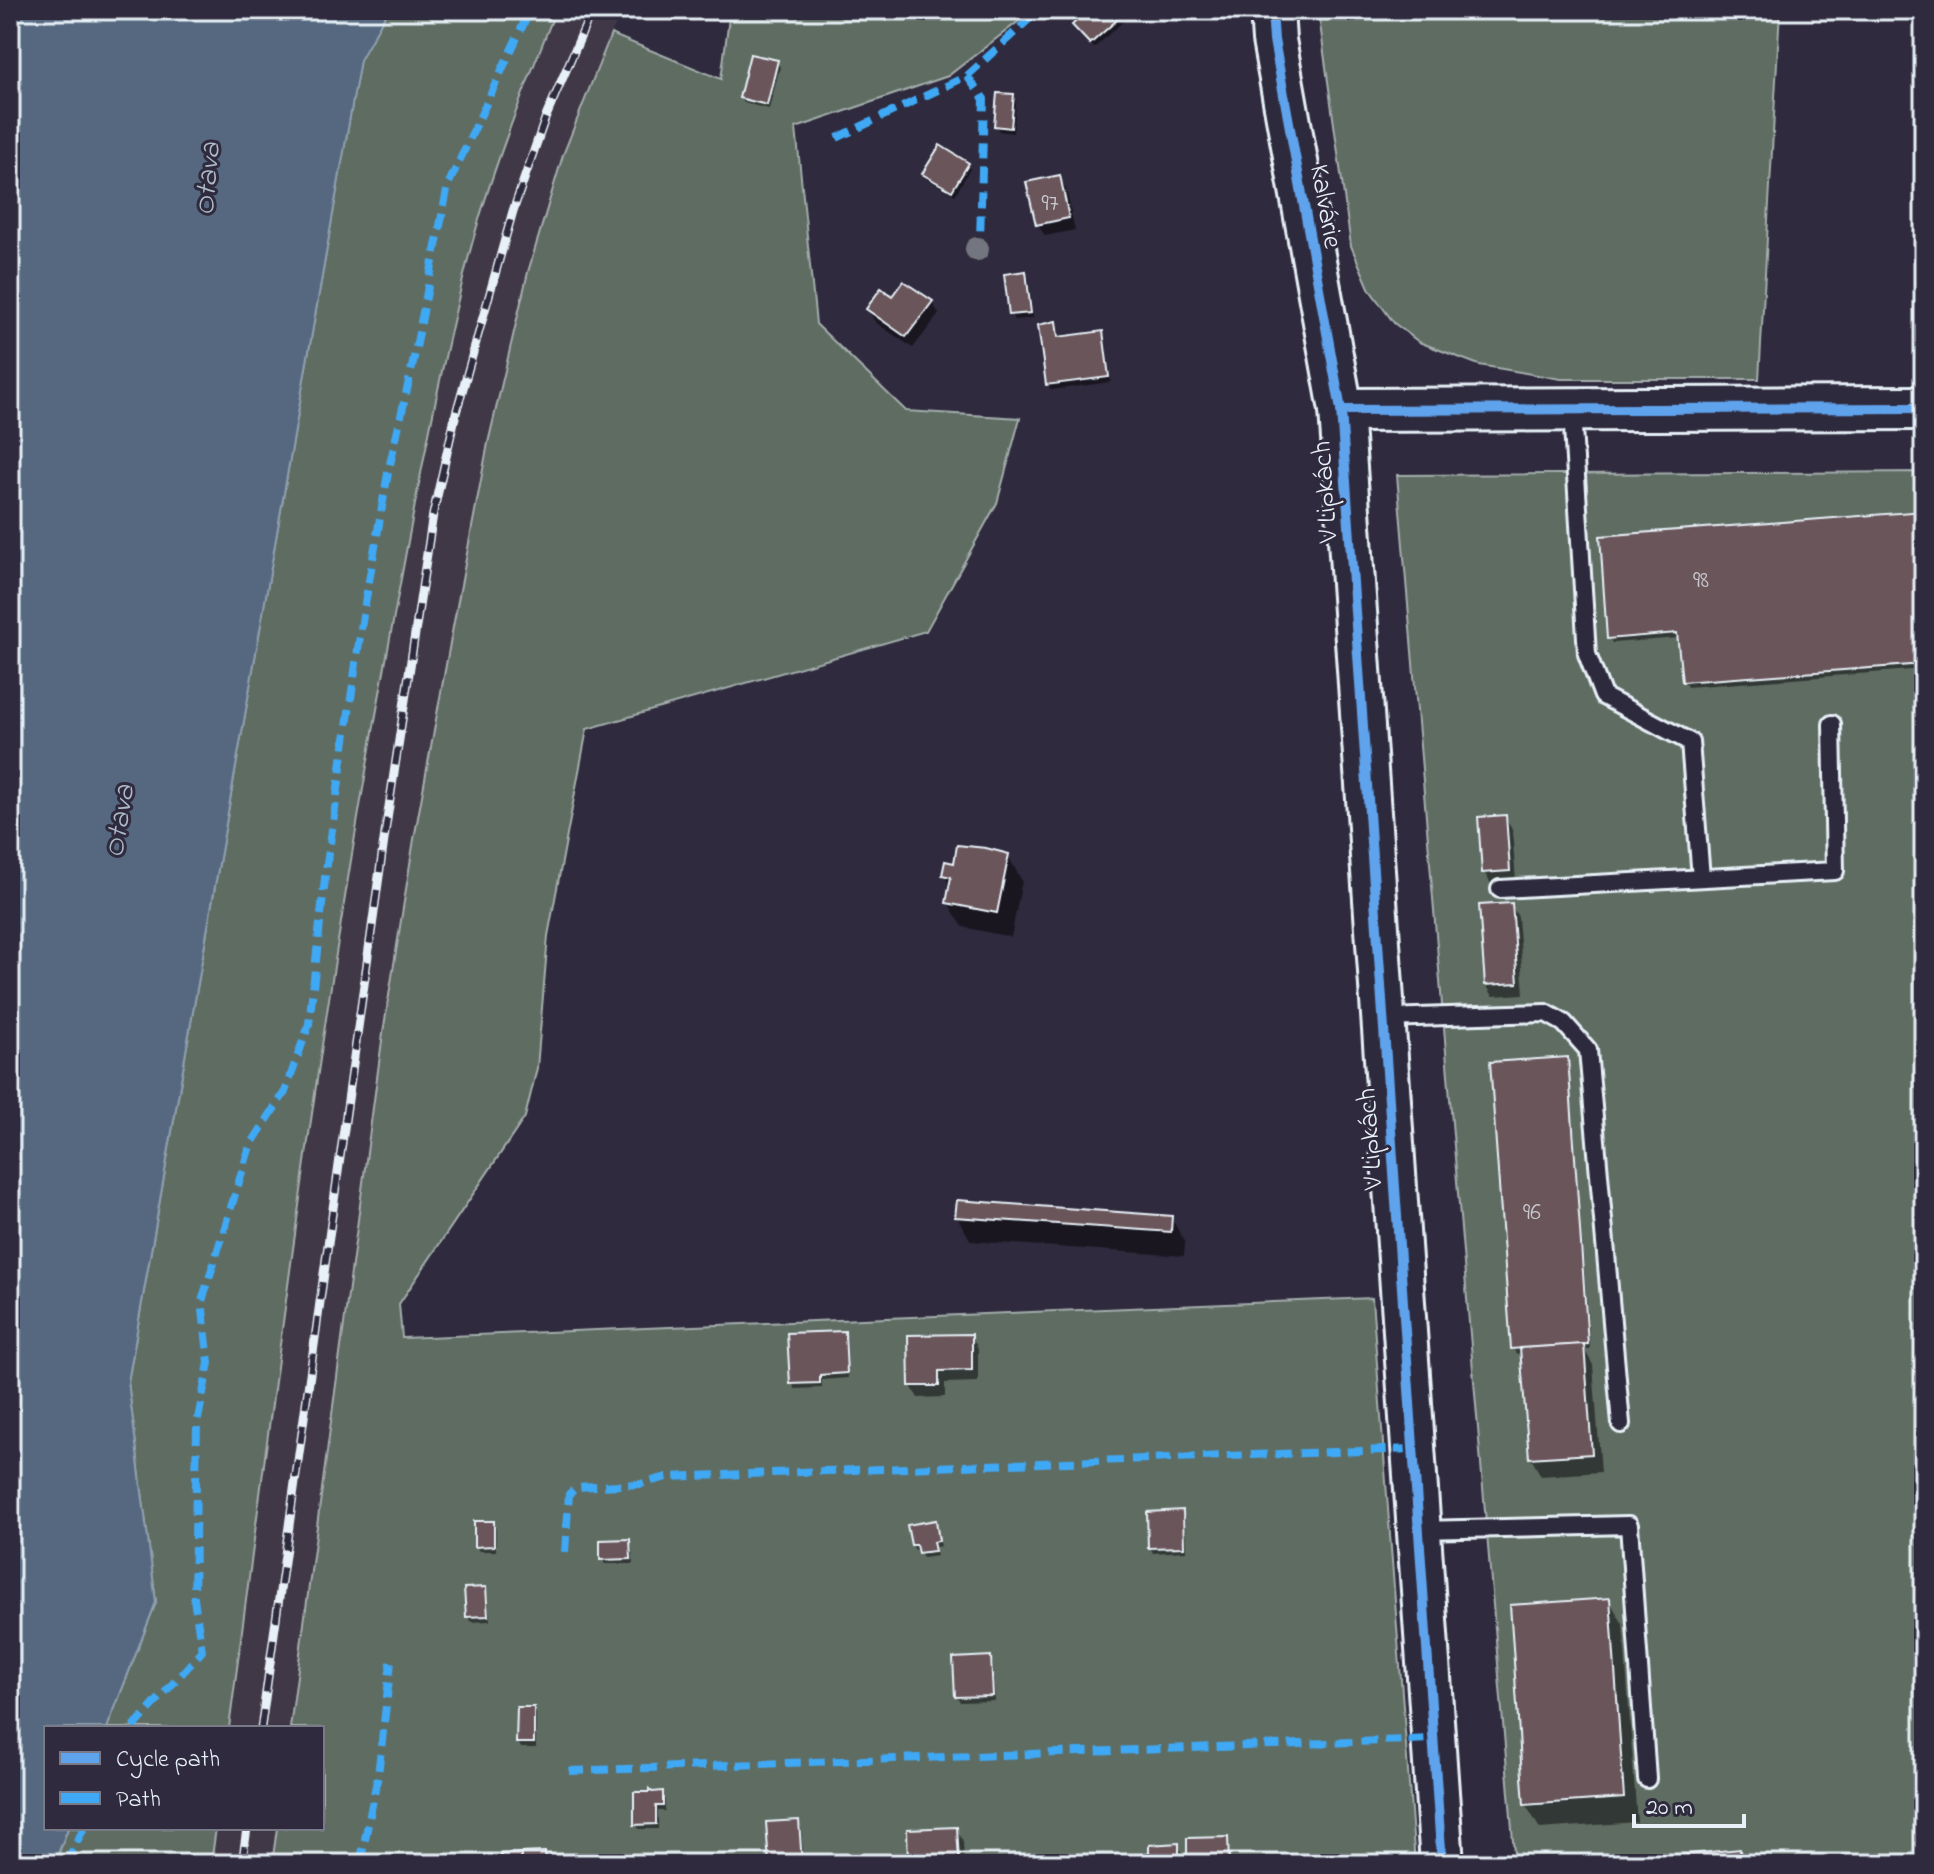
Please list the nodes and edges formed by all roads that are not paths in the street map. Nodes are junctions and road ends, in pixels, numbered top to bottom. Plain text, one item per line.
1 (1272, 10) edge
2 (1924, 408) edge
3 (1572, 409) junction
4 (1341, 410) junction
5 (1832, 724) dead end
6 (1701, 878) junction
7 (1500, 889) dead end
8 (1383, 1018) junction
9 (1621, 1424) dead end
10 (1419, 1530) junction
11 (1647, 1779) dead end
12 (1442, 1864) edge

1 - 4 street, Kalvárie
2 - 3 street
3 - 4 street
3 - 6 lane
4 - 8 street, V Lipkách
5 - 6 lane
6 - 7 lane
8 - 9 lane
8 - 10 street, V Lipkách
10 - 11 lane
10 - 12 street, V Lipkách

